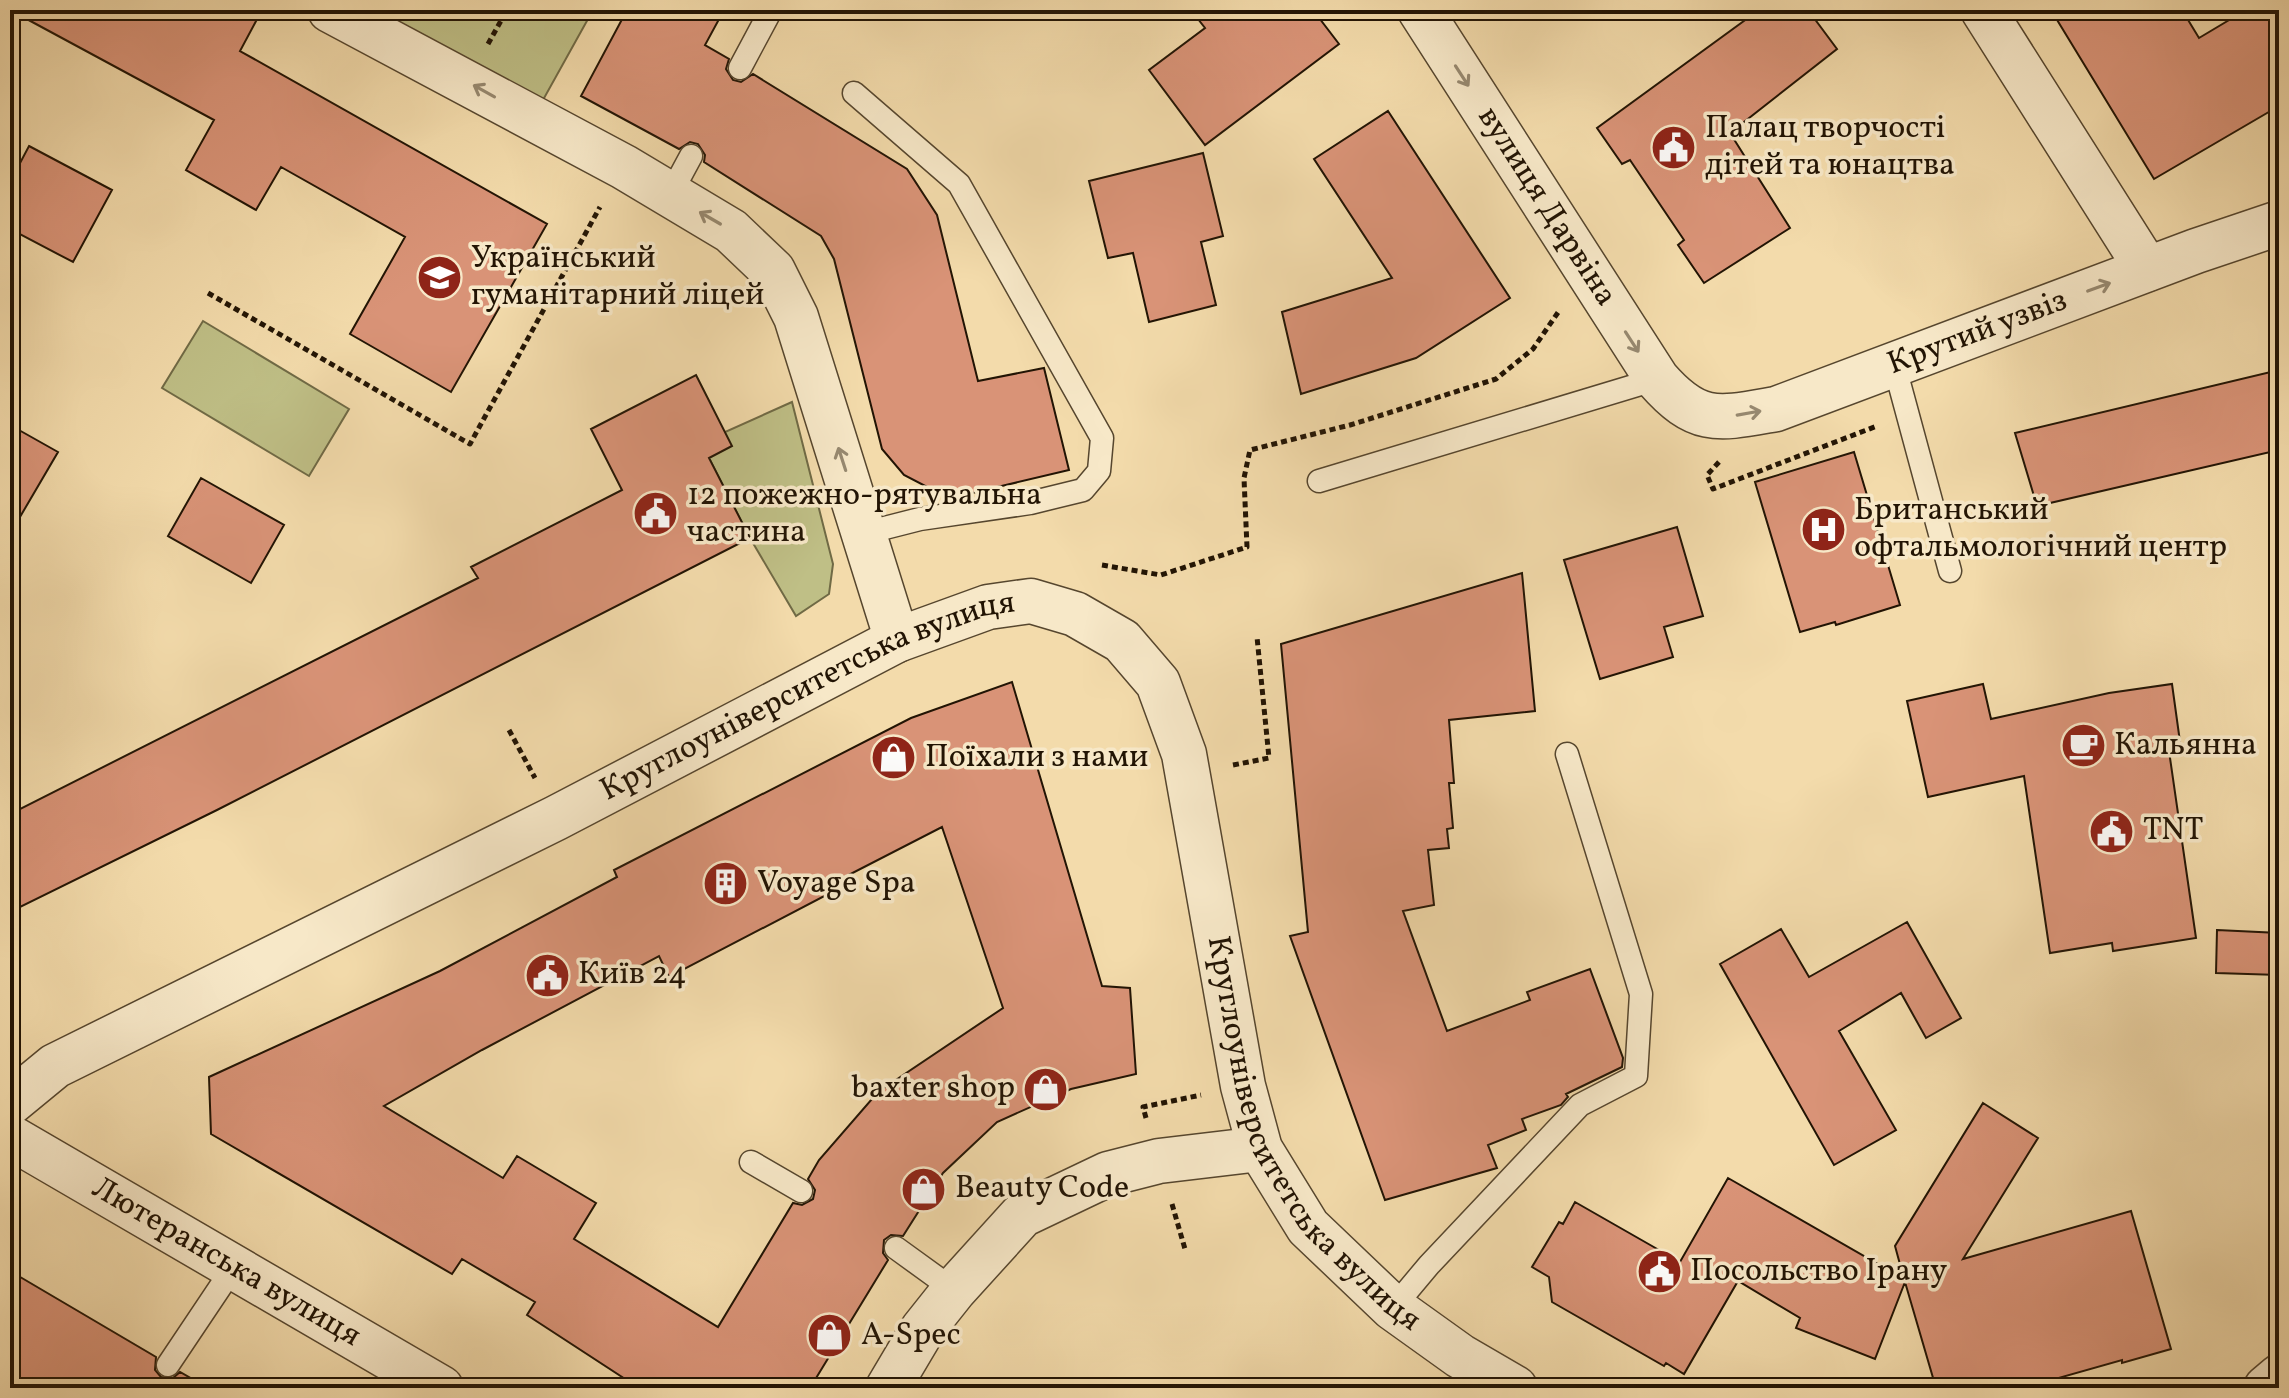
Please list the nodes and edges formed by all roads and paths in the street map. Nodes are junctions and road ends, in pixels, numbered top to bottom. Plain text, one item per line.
1 (330, 10) edge
2 (771, 10) edge
3 (1420, 10) edge
4 (1983, 10) edge
5 (740, 68) dead end
6 (854, 93) dead end
7 (691, 156) dead end
8 (670, 195) junction
9 (601, 204) dead end
10 (2279, 223) edge
11 (2147, 269) junction
12 (208, 293) dead end
13 (1559, 310) dead end
14 (1894, 364) junction
15 (1666, 390) junction
16 (1838, 441) dead end
17 (1719, 462) dead end
18 (1319, 481) dead end
19 (865, 533) junction
20 (1102, 565) dead end
21 (1950, 571) dead end
22 (1257, 637) dead end
23 (897, 640) junction
24 (1567, 754) dead end
25 (1229, 766) dead end
26 (10, 1103) edge
27 (10, 1137) edge
28 (1260, 1149) junction
29 (751, 1162) dead end
30 (801, 1191) dead end
31 (896, 1248) dead end
32 (233, 1268) junction
33 (954, 1290) junction
34 (1393, 1308) junction
35 (168, 1365) dead end
36 (2279, 1377) edge
37 (420, 1383) edge
38 (888, 1388) edge
39 (1515, 1388) edge
40 (2266, 1388) edge

8 -> 1 street
2 - 5 lane
3 -> 15 street, вулиця Дарвіна
4 - 11 street
6 - 19 lane
7 - 8 lane
19 -> 8 street
9 - 12 path
10 - 11 street, Крутий узвіз
14 -> 11 street, Крутий узвіз
13 - 20 path
15 -> 14 street, Крутий узвіз
14 - 21 lane
15 - 18 lane
16 - 17 path
19 - 23 street
22 - 25 path
23 - 26 street, Круглоуніверситетська вулиця
23 - 28 street, Круглоуніверситетська вулиця
24 - 34 lane
27 - 32 street, Лютеранська вулиця
28 - 33 street
28 - 34 street, Круглоуніверситетська вулиця
29 - 30 lane
31 - 33 lane
32 - 35 lane
32 - 37 street, Лютеранська вулиця
33 - 38 street
34 - 39 street, Круглоуніверситетська вулиця
36 - 40 street

